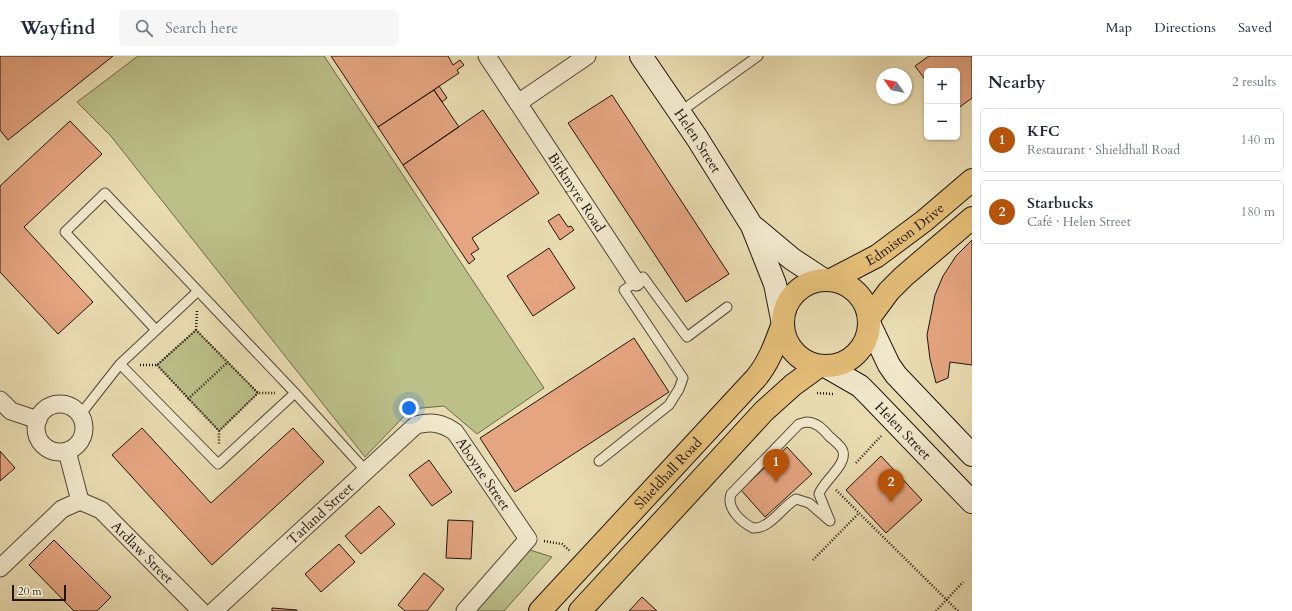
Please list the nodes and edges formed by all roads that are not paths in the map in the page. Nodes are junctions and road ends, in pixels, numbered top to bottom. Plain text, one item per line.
1 (487, 56) edge
2 (586, 56) edge
3 (641, 56) edge
4 (758, 56) edge
5 (518, 102) junction
6 (680, 112) junction
7 (972, 180) edge
8 (972, 218) edge
9 (752, 226) junction
10 (828, 280) junction
11 (636, 282) junction
12 (198, 291) junction
13 (727, 307) dead end
14 (782, 322) junction
15 (869, 322) junction
16 (155, 329) junction
17 (120, 364) junction
18 (823, 367) junction
19 (296, 393) junction
20 (0, 400) edge
21 (80, 415) junction
22 (38, 420) junction
23 (428, 421) joint
24 (68, 451) junction
25 (972, 454) edge
26 (600, 461) dead end
27 (367, 472) junction
28 (80, 501) junction
29 (972, 502) edge
30 (830, 520) joint
31 (0, 568) edge
32 (569, 580) junction
33 (585, 605) edge
34 (201, 611) edge
35 (214, 611) edge
36 (465, 611) edge
37 (540, 611) edge

1 - 5 street, Birkmyre Road
2 - 5 street
3 - 6 street, Helen Street
4 - 6 lane
5 - 11 street, Birkmyre Road
6 - 9 street, Helen Street
7 - 10 main road, Edmiston Drive
8 - 15 main road
9 - 10 street, Helen Street
9 - 14 street, Helen Street
10 - 14 main road
10 - 15 main road
11 - 13 lane
11 - 26 lane
12 - 16 lane
12 - 16 lane
12 - 19 lane
14 - 18 main road
14 - 32 main road, Shieldhall Road
15 - 18 main road
15 - 25 street
16 - 17 lane
17 - 19 lane
17 - 21 lane
18 - 29 street, Helen Street
18 - 33 main road, Shieldhall Road
19 - 27 lane
20 - 22 street
21 - 22 street
21 - 24 street
22 - 24 street
23 - 27 street, Tarland Street
23 - 36 street, Aboyne Street
24 - 28 street
27 - 35 street, Tarland Street
28 - 31 street
28 - 34 street, Ardlaw Street
30 - 30 lane
32 - 33 main road
32 - 37 main road, Shieldhall Road

